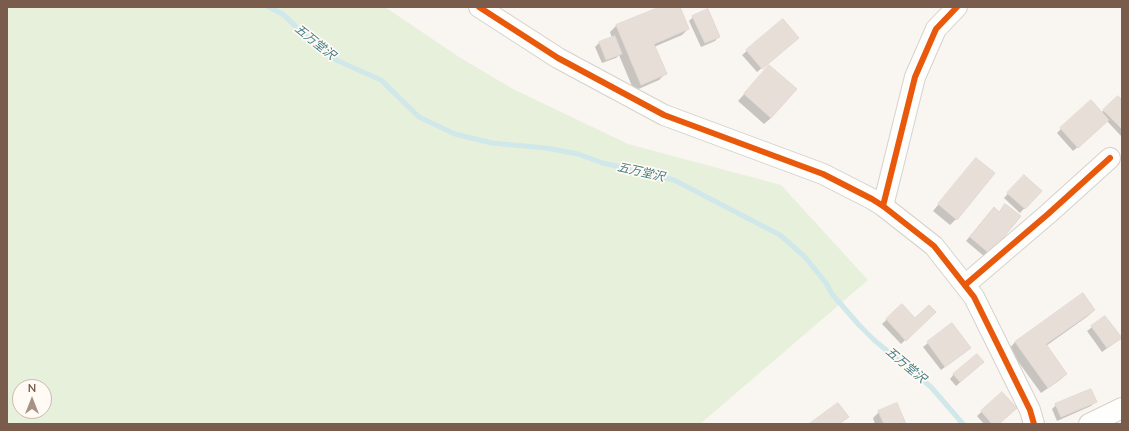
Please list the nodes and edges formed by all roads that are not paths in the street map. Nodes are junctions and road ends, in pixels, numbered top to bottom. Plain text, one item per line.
1 (479, 7) edge
2 (957, 7) edge
3 (1110, 158) dead end
4 (883, 206) junction
5 (965, 285) junction
6 (1122, 408) edge
7 (1034, 424) edge
8 (1089, 424) edge

1 - 4 street
2 - 4 street
3 - 5 street
4 - 5 street
5 - 7 street
6 - 8 street

